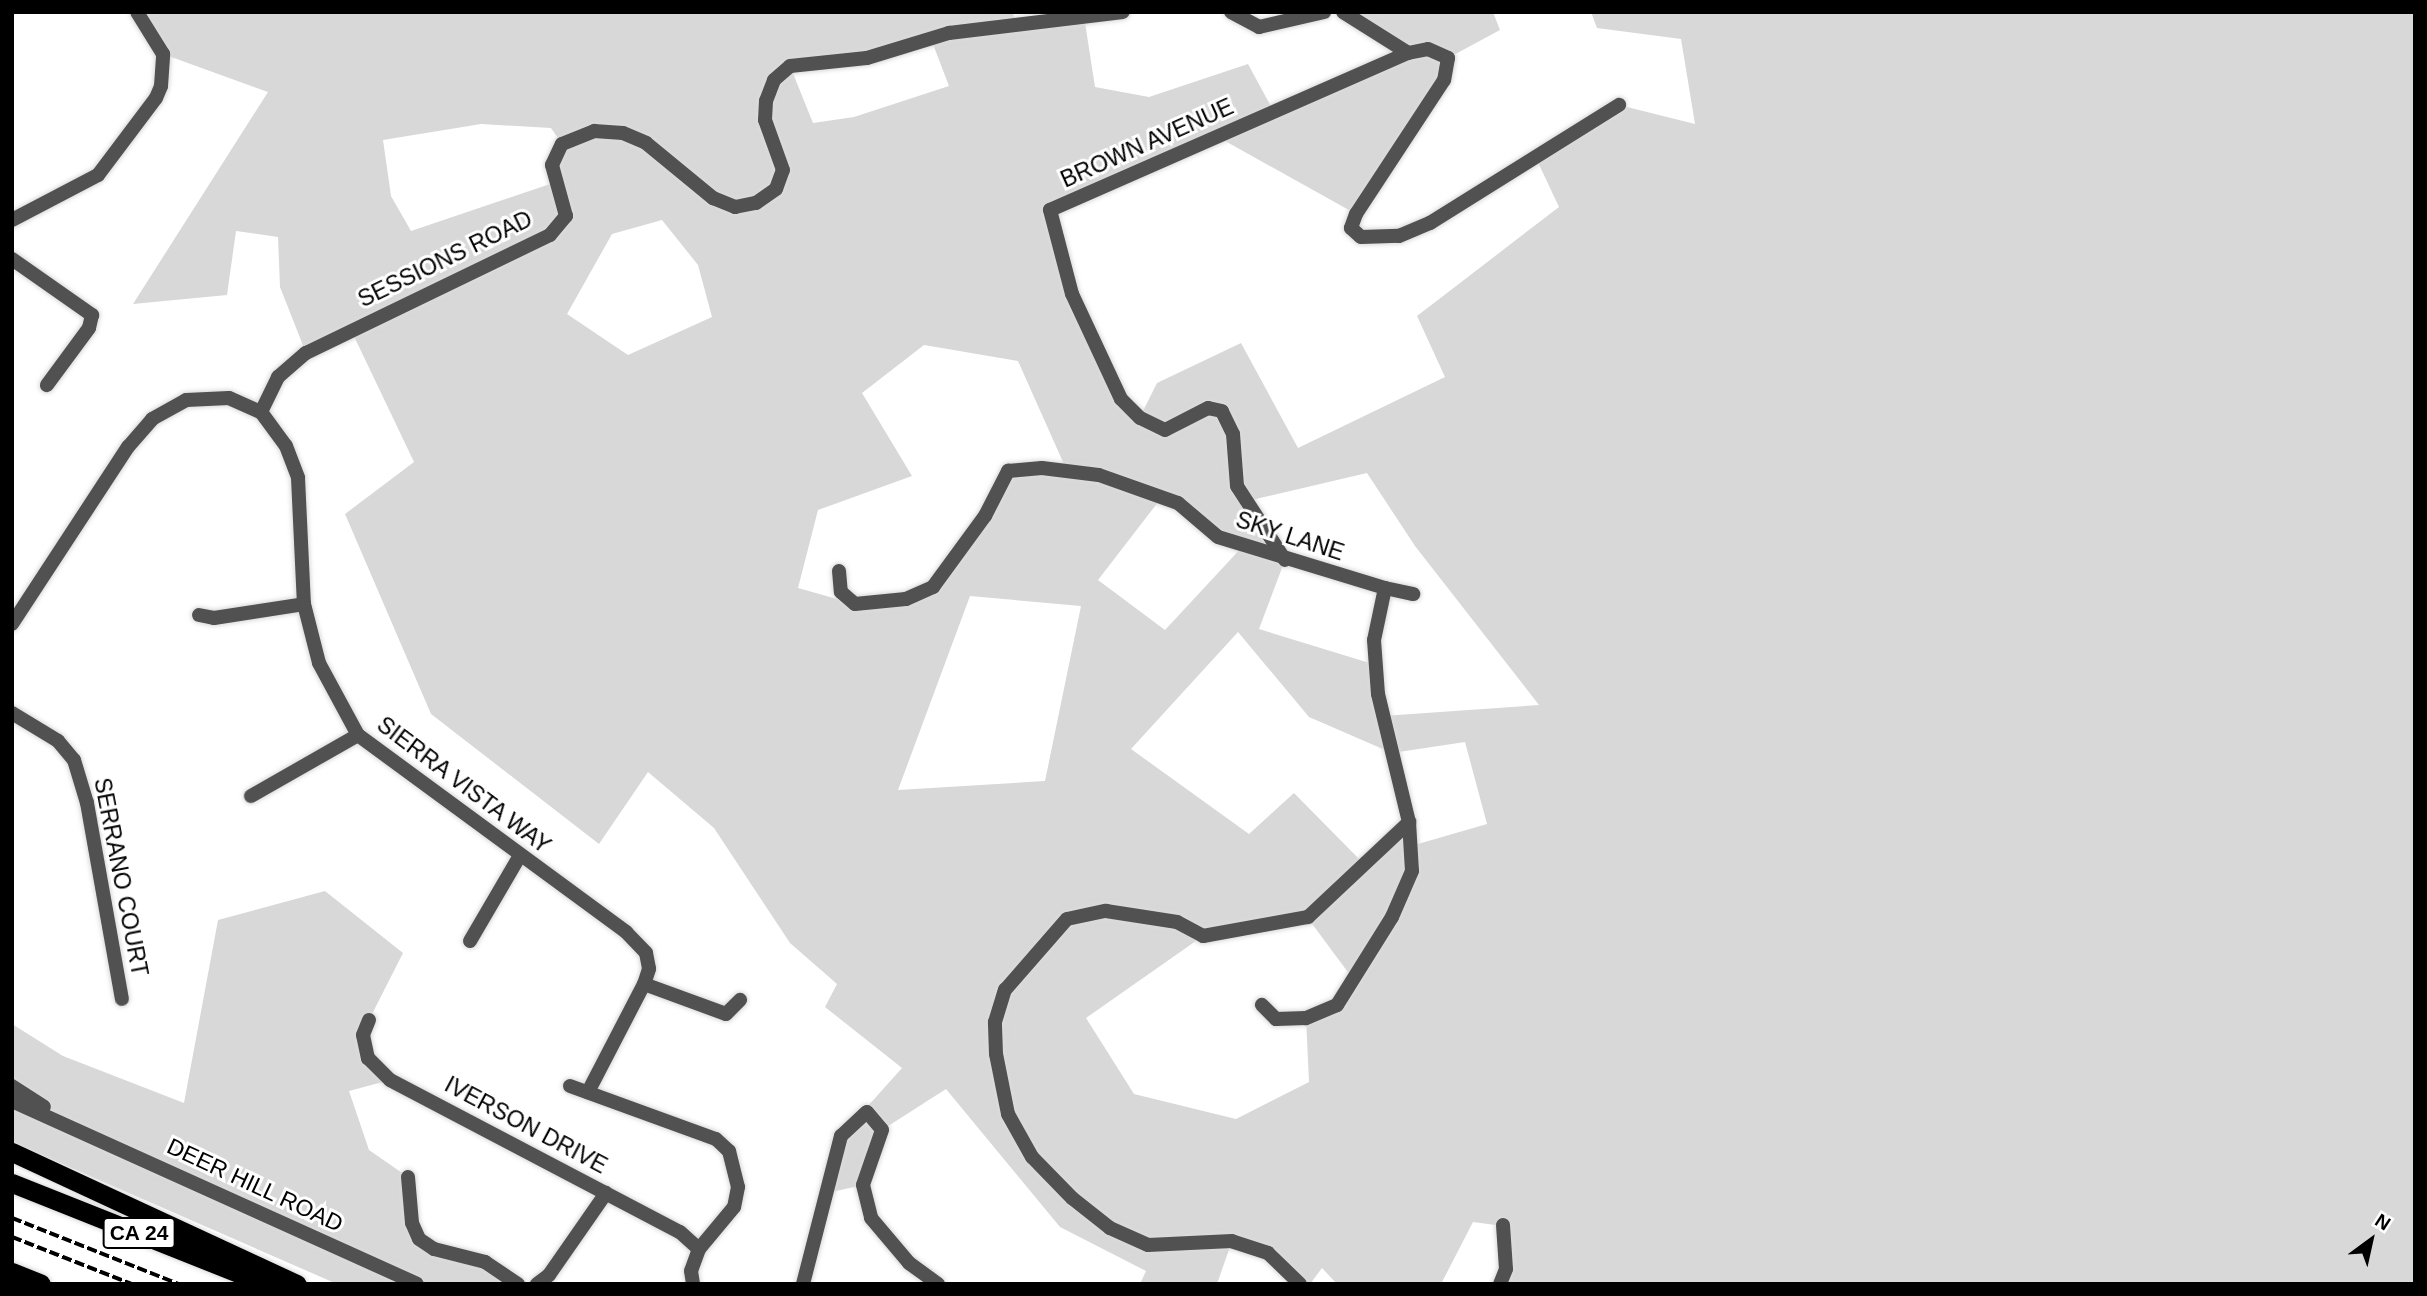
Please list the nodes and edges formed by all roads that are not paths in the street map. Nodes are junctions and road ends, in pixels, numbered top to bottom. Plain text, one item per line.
1 (137, 12) edge
2 (1123, 12) edge
3 (1231, 12) edge
4 (1324, 12) edge
5 (1343, 12) edge
6 (1014, 18) edge
7 (1408, 53) junction
8 (1619, 105) dead end
9 (12, 220) edge
10 (12, 259) edge
11 (47, 385) dead end
12 (261, 412) junction
13 (1286, 560) junction
14 (839, 571) dead end
15 (1385, 588) junction
16 (1413, 594) dead end
17 (304, 604) junction
18 (199, 615) dead end
19 (12, 624) edge
20 (12, 713) edge
21 (358, 735) junction
22 (251, 796) dead end
23 (1409, 822) junction
24 (519, 857) junction
25 (470, 941) dead end
26 (644, 984) junction
27 (122, 999) dead end
28 (740, 1000) dead end
29 (1262, 1005) dead end
30 (369, 1020) dead end
31 (12, 1086) edge
32 (570, 1086) dead end
33 (588, 1092) junction
34 (12, 1101) edge
35 (74, 1127) junction
36 (12, 1152) edge
37 (408, 1177) dead end
38 (12, 1183) edge
39 (606, 1193) junction
40 (1503, 1225) dead end
41 (699, 1249) junction
42 (12, 1272) edge
43 (41, 1284) edge
44 (266, 1284) edge
45 (297, 1284) edge
46 (417, 1284) edge
47 (518, 1284) edge
48 (537, 1284) edge
49 (693, 1284) edge
50 (803, 1284) edge
51 (938, 1284) edge
52 (1300, 1284) edge
53 (1500, 1284) edge

1 - 9 street
2 - 6 street
3 - 4 street
5 - 7 street
6 - 12 street, SESSIONS ROAD
7 - 8 street
7 - 13 street, BROWN AVENUE
10 - 11 street
12 - 17 street, SIERRA VISTA WAY
12 - 19 street
13 - 14 street, SKY LANE
13 - 15 street, SKY LANE
15 - 16 street, SKY LANE
15 - 23 street
17 - 18 street
17 - 21 street, SIERRA VISTA WAY
20 - 27 street, SERRANO COURT
21 - 22 street
21 - 24 street, SIERRA VISTA WAY
23 - 29 street
23 - 52 street
24 - 25 street
24 - 26 street, SIERRA VISTA WAY
26 - 28 street
26 - 33 street
30 - 39 street, IVERSON DRIVE
31 - 35 street, DEER HILL ROAD
32 - 33 street
33 - 41 street
34 - 35 street, DEER HILL ROAD
35 - 46 street, DEER HILL ROAD
36 - 45 highway
37 - 47 street
38 - 44 highway, CA 24
39 - 41 street, IVERSON DRIVE
39 - 48 street
40 - 53 street
41 - 49 street
42 - 43 highway
50 - 51 street

